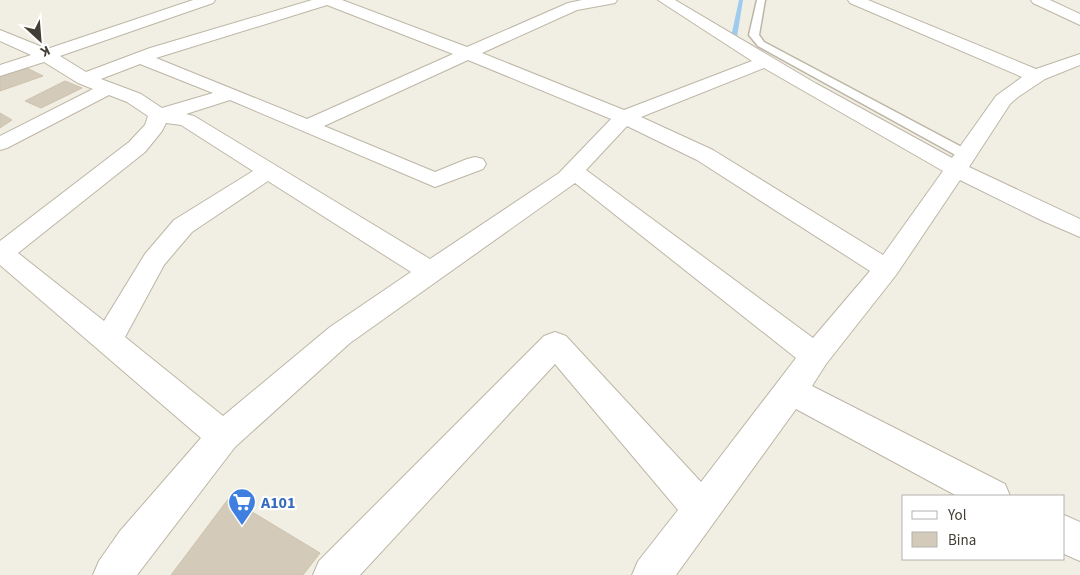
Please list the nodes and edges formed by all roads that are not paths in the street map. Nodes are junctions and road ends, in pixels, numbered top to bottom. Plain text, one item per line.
1 (207, 0) edge
2 (328, 0) edge
3 (610, 0) edge
4 (665, 0) edge
5 (761, 0) edge
6 (855, 0) edge
7 (1038, 0) edge
8 (568, 3) edge
9 (1080, 20) edge
10 (0, 36) edge
11 (467, 53) junction
12 (46, 55) junction
13 (141, 58) junction
14 (764, 62) junction
15 (1076, 64) edge
16 (0, 70) edge
17 (1036, 76) junction
18 (84, 78) junction
19 (109, 88) junction
20 (231, 94) junction
21 (158, 116) junction
22 (624, 117) junction
23 (307, 126) junction
24 (0, 144) edge
25 (961, 163) junction
26 (475, 164) dead end
27 (268, 170) junction
28 (573, 171) junction
29 (1080, 228) edge
30 (1, 253) edge
31 (887, 269) junction
32 (431, 272) junction
33 (108, 340) junction
34 (815, 356) junction
35 (791, 391) junction
36 (223, 436) junction
37 (990, 495) edge
38 (701, 509) junction
39 (1065, 534) edge
40 (1080, 542) edge
41 (113, 575) edge
42 (333, 575) edge
43 (652, 575) edge

1 - 12 street
2 - 11 street
2 - 13 street
3 - 8 street
4 - 14 street
5 - 25 lane
6 - 17 street
7 - 9 street
8 - 11 street
10 - 12 street
11 - 22 street
11 - 23 street
12 - 16 street
12 - 18 street
13 - 18 street
13 - 20 street
14 - 22 street
14 - 25 street
15 - 17 street
17 - 25 street
18 - 19 street
19 - 21 street
19 - 24 street
20 - 21 street
20 - 23 street
21 - 27 street
21 - 30 street
22 - 28 street
22 - 31 street
23 - 26 street
25 - 29 street
25 - 31 street
27 - 32 street
27 - 33 street
28 - 32 street
28 - 34 street
30 - 33 street
31 - 34 street
32 - 36 street
33 - 36 street
34 - 35 street
35 - 37 street
35 - 38 street
36 - 41 street
38 - 42 street
38 - 43 street
39 - 40 street

